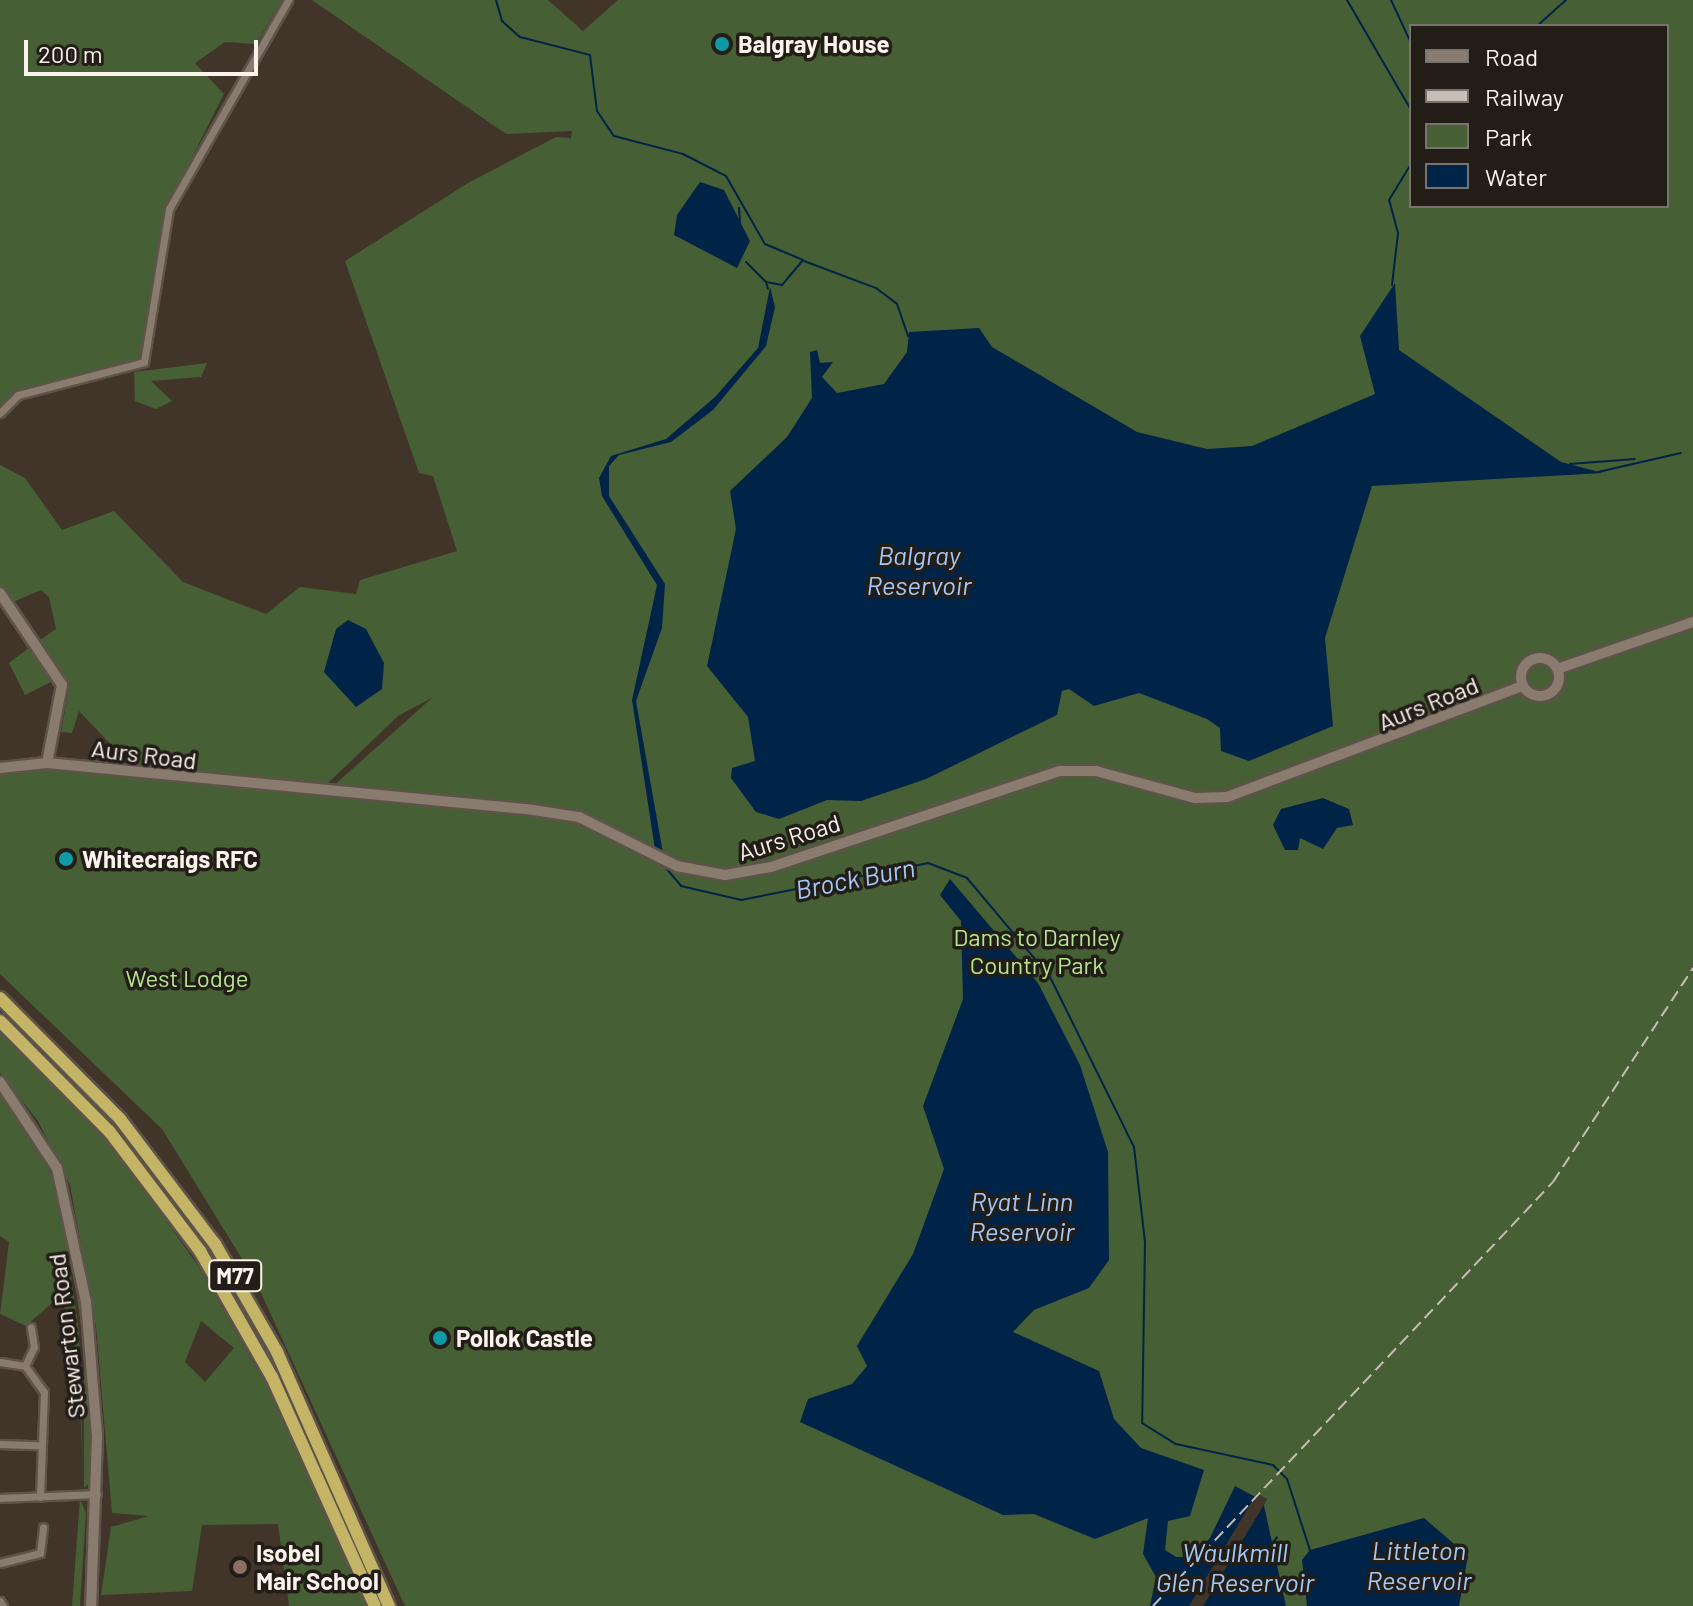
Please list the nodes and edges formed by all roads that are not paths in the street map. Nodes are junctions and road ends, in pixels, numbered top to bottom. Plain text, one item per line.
1 (288, 0) edge
2 (0, 413) edge
3 (0, 593) edge
4 (1693, 622) edge
5 (1557, 669) junction
6 (1523, 686) junction
7 (47, 763) junction
8 (0, 768) edge
9 (0, 998) edge
10 (0, 1021) edge
11 (0, 1082) edge
12 (31, 1327) dead end
13 (0, 1362) edge
14 (25, 1366) junction
15 (0, 1444) edge
16 (37, 1445) junction
17 (97, 1494) junction
18 (40, 1497) junction
19 (0, 1498) edge
20 (43, 1527) dead end
21 (40, 1553) junction
22 (0, 1563) edge
23 (42, 1564) dead end
24 (91, 1606) edge
25 (375, 1606) edge
26 (389, 1606) edge

1 - 2 street
3 - 7 street
4 - 5 street, Aurs Road
5 - 6 street, Aurs Road
5 - 6 street, Aurs Road
6 - 7 street, Aurs Road
7 - 8 street, Aurs Road
9 - 26 highway, M77
10 - 25 highway, M77
11 - 17 street, Stewarton Road
12 - 14 street
13 - 14 street
14 - 16 street
15 - 16 street
16 - 18 street
17 - 18 street
17 - 24 street, Stewarton Road
18 - 19 street
20 - 21 street
21 - 22 street
21 - 23 street

